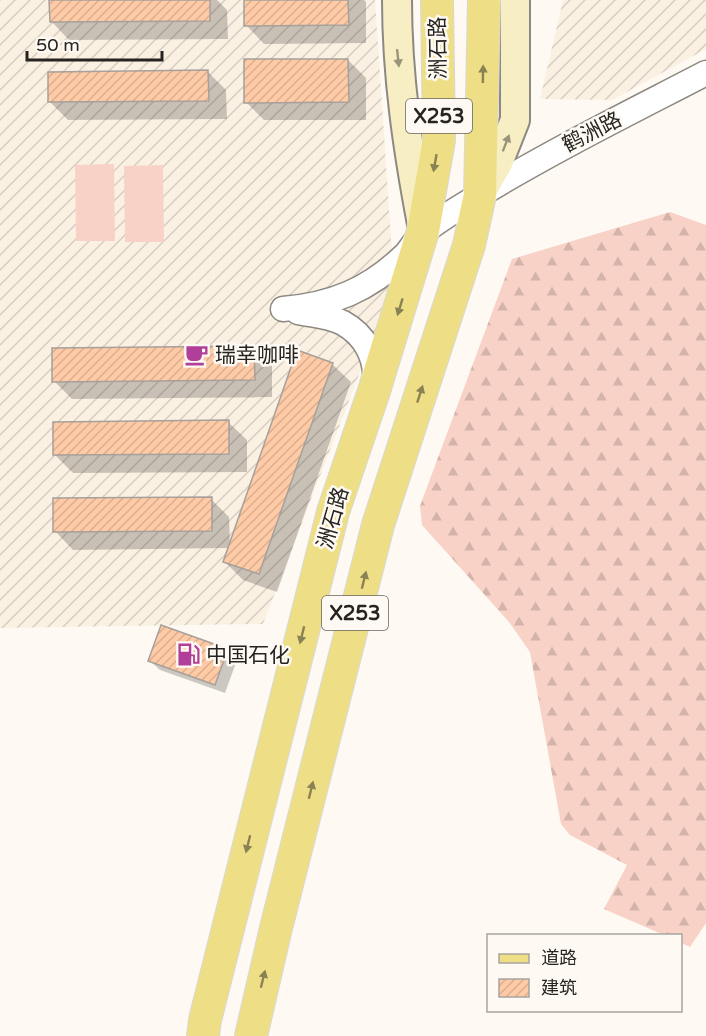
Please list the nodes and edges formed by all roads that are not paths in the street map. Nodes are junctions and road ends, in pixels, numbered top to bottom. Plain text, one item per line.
1 (397, 0) edge
2 (437, 0) edge
3 (484, 0) edge
4 (516, 0) edge
5 (706, 73) edge
6 (480, 195) junction
7 (423, 231) junction
8 (374, 391) junction
9 (203, 1036) edge
10 (250, 1036) edge

1 -> 7 main road
2 -> 7 main road, 洲石路 / X253
6 -> 3 main road, 洲石路 / X253
6 -> 4 main road
5 - 6 street, 鹤洲路
6 - 7 street, 鹤洲路
10 -> 6 main road, 洲石路 / X253
7 -> 8 main road, 洲石路 / X253
7 - 8 street, 鹤洲路
8 -> 9 main road, 洲石路 / X253

